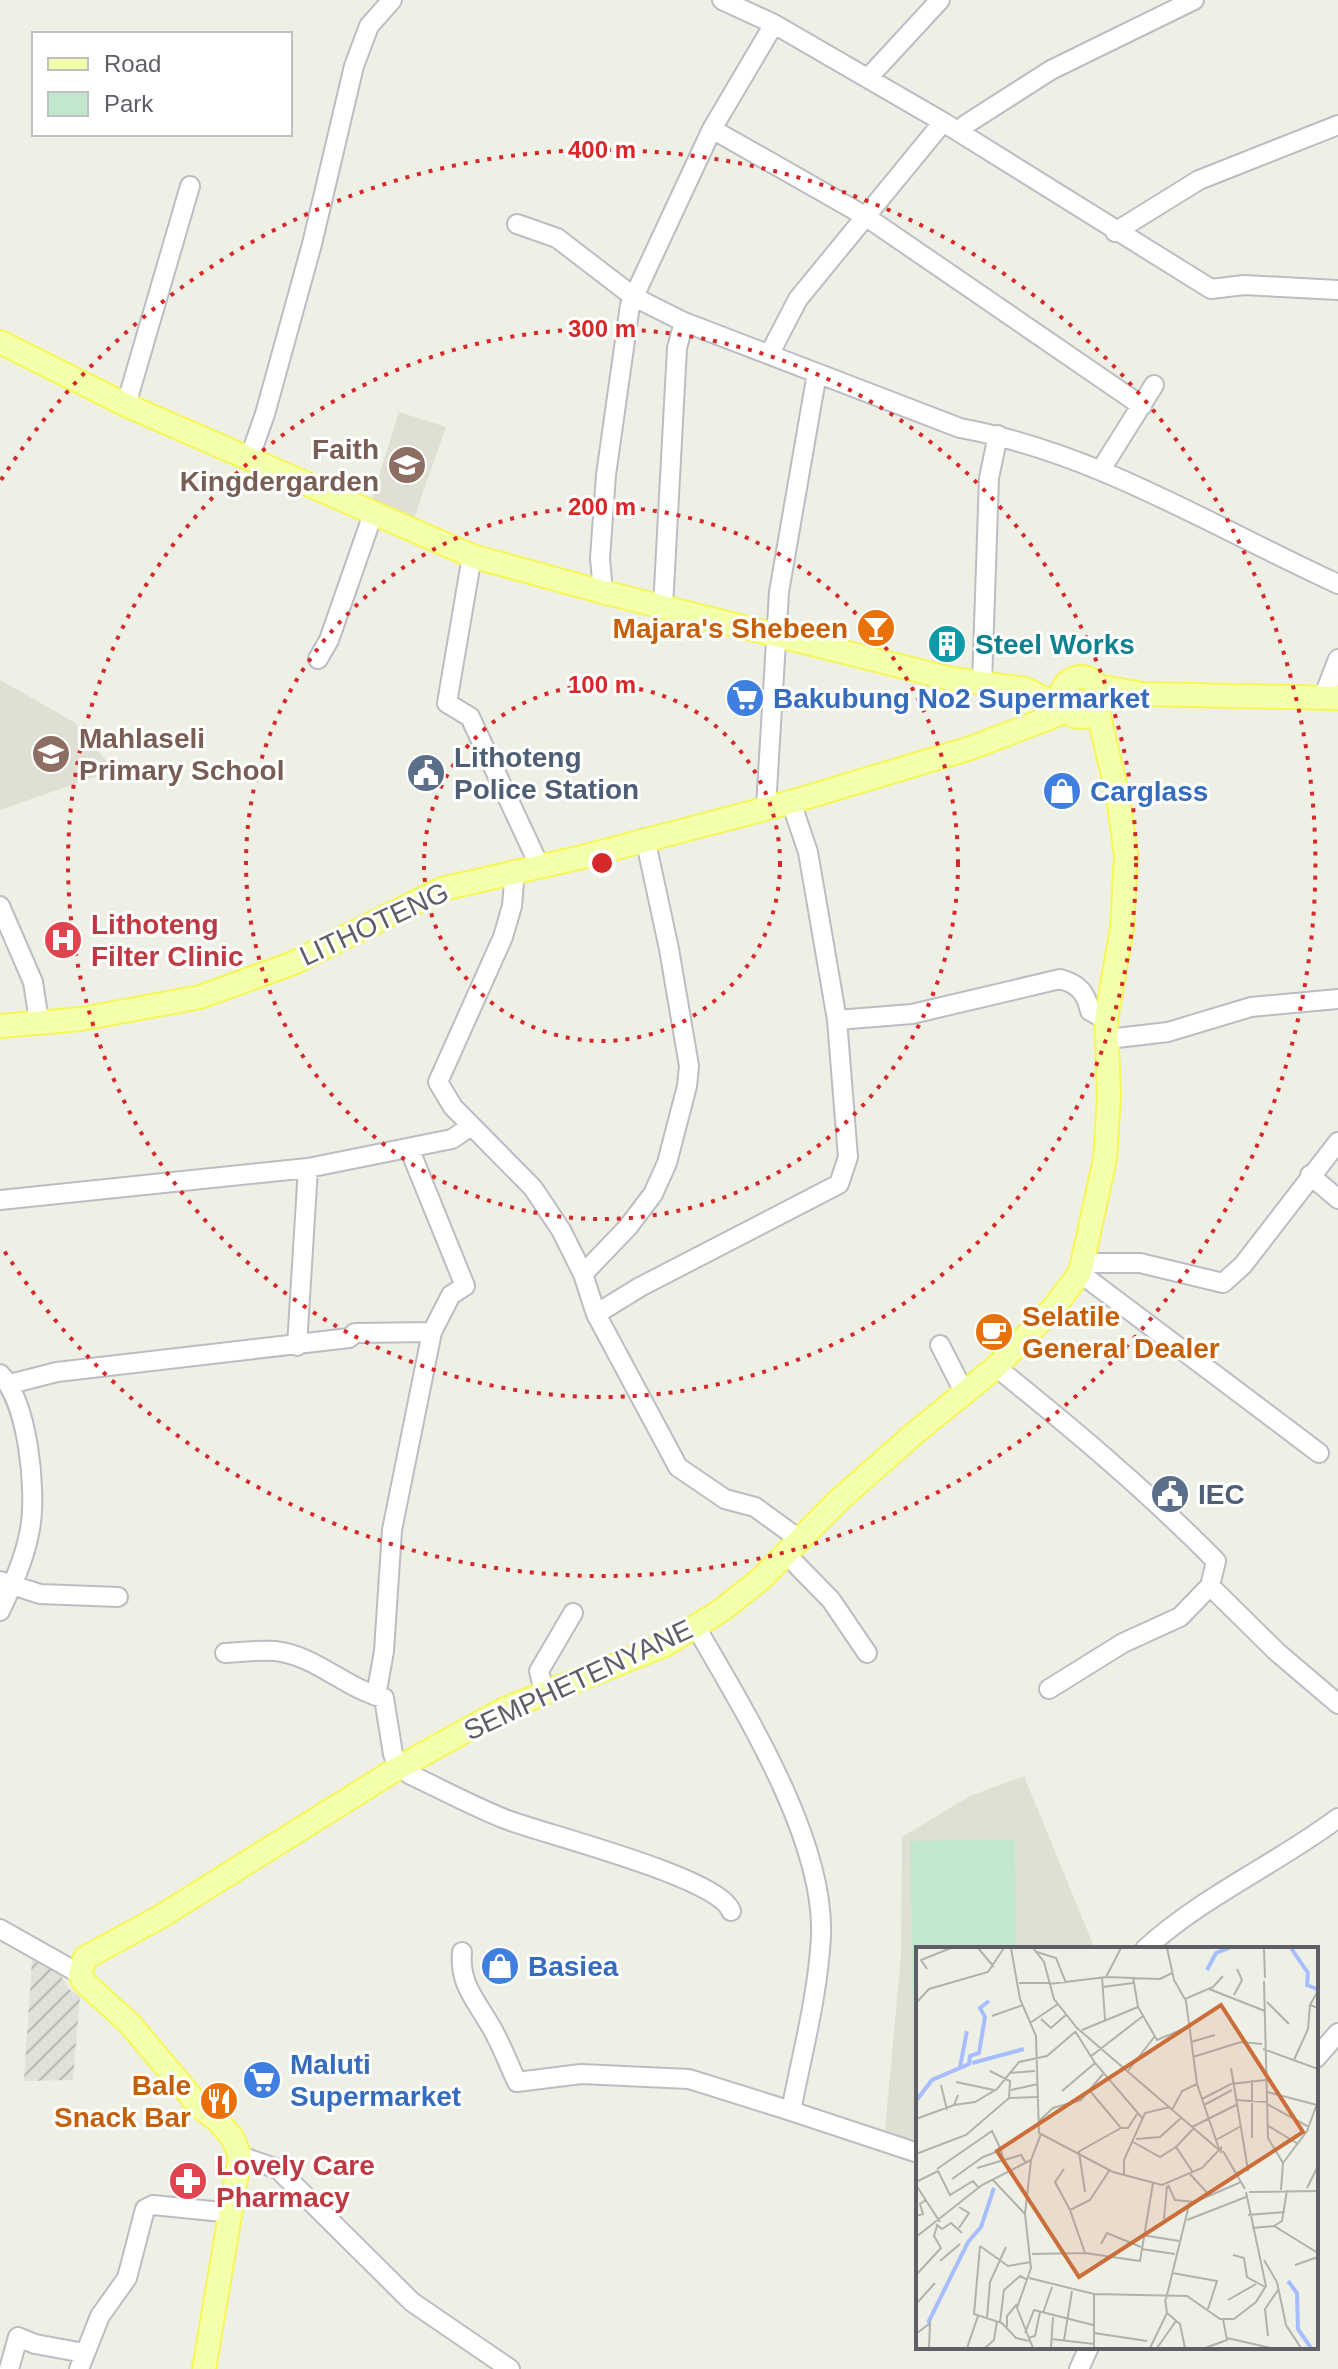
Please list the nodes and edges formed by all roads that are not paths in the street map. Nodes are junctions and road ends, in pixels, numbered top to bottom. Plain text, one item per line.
1 (392, 0) edge
2 (722, 0) edge
3 (940, 0) edge
4 (1194, 0) edge
5 (774, 24) junction
6 (868, 78) junction
7 (943, 122) junction
8 (1338, 125) edge
9 (712, 129) junction
10 (961, 132) junction
11 (190, 186) dead end
12 (865, 216) junction
13 (517, 224) dead end
14 (1115, 232) junction
15 (1338, 290) edge
16 (634, 297) junction
17 (684, 322) junction
18 (3, 350) edge
19 (770, 353) junction
20 (817, 373) junction
21 (1154, 385) dead end
22 (126, 405) junction
23 (1142, 406) junction
24 (998, 435) junction
25 (249, 459) junction
26 (1102, 468) junction
27 (373, 514) junction
28 (472, 556) junction
29 (1338, 584) edge
30 (603, 592) junction
31 (663, 607) junction
32 (778, 634) junction
33 (318, 659) dead end
34 (1338, 659) edge
35 (982, 683) junction
36 (1066, 683) junction
37 (1025, 689) junction
38 (1331, 698) edge
39 (1084, 706) junction
40 (791, 802) junction
41 (766, 807) junction
42 (645, 838) junction
43 (540, 867) junction
44 (515, 870) junction
45 (0, 906) edge
46 (1338, 999) edge
47 (837, 1020) junction
48 (39, 1021) junction
49 (0, 1026) edge
50 (1107, 1030) junction
51 (471, 1126) junction
52 (1338, 1142) edge
53 (409, 1148) junction
54 (308, 1168) junction
55 (1310, 1175) junction
56 (1338, 1199) edge
57 (0, 1200) edge
58 (1082, 1268) junction
59 (583, 1274) junction
60 (596, 1314) junction
61 (432, 1332) junction
62 (940, 1345) dead end
63 (297, 1346) junction
64 (996, 1367) junction
65 (5, 1379) edge
66 (965, 1394) junction
67 (1319, 1453) dead end
68 (792, 1546) junction
69 (6, 1583) edge
70 (1210, 1586) junction
71 (118, 1597) dead end
72 (0, 1611) edge
73 (573, 1613) dead end
74 (696, 1627) junction
75 (225, 1653) dead end
76 (867, 1653) dead end
77 (1049, 1689) dead end
78 (544, 1691) junction
79 (1334, 1694) edge
80 (376, 1696) junction
81 (401, 1766) junction
82 (1338, 1818) edge
83 (731, 1911) dead end
84 (0, 1929) edge
85 (1147, 1947) edge
86 (462, 1952) dead end
87 (80, 1974) junction
88 (1338, 2033) edge
89 (1318, 2056) edge
90 (791, 2111) junction
91 (916, 2152) edge
92 (240, 2156) junction
93 (232, 2213) junction
94 (0, 2328) edge
95 (18, 2337) junction
96 (1088, 2349) edge
97 (82, 2361) edge
98 (9, 2369) edge
99 (204, 2369) edge
100 (510, 2369) edge
101 (1079, 2369) edge

1 - 25 street
2 - 5 street
3 - 6 street
4 - 10 street
5 - 6 street
5 - 9 street
6 - 7 street
7 - 10 street
7 - 12 street
8 - 14 street
9 - 12 street
9 - 16 street
10 - 14 street
11 - 22 street
12 - 19 street
12 - 23 street
13 - 16 street
14 - 15 street
16 - 17 street
16 - 30 street
17 - 19 street
17 - 31 street
18 - 22 main road
19 - 20 street
20 - 24 street
20 - 32 street
21 - 23 street
22 - 25 main road
23 - 26 street
24 - 26 street
24 - 35 street
25 - 27 main road
26 - 29 street
27 - 28 main road
27 - 33 street
28 - 30 main road
28 - 43 street
30 - 31 main road
31 - 32 main road
32 - 35 main road
32 - 41 street
34 - 38 street
35 - 37 main road
36 - 37 main road
36 - 39 main road
36 - 39 main road
37 - 39 main road
38 - 39 main road
39 - 40 main road, LITHOTENG
39 - 50 main road, SEMPHETENYANE
40 - 41 main road, LITHOTENG
40 - 47 street
41 - 42 main road, LITHOTENG
42 - 43 main road, LITHOTENG
42 - 59 street
43 - 44 main road, LITHOTENG
44 - 48 main road, LITHOTENG
44 - 51 street
45 - 48 street
46 - 50 street
47 - 50 street
47 - 60 street
48 - 49 main road, LITHOTENG
50 - 58 main road, SEMPHETENYANE
51 - 53 street
51 - 59 street
52 - 55 street
53 - 54 street
53 - 61 street
54 - 57 street
54 - 63 street
55 - 56 street
55 - 58 street
58 - 64 main road, SEMPHETENYANE
58 - 67 street
59 - 60 street
60 - 68 street
61 - 63 street
61 - 80 street
62 - 66 street
63 - 65 street
64 - 66 main road, SEMPHETENYANE
64 - 70 street
65 - 69 street
66 - 68 main road, SEMPHETENYANE
68 - 74 main road, SEMPHETENYANE
68 - 76 street
69 - 71 street
69 - 72 street
70 - 77 street
70 - 79 street
73 - 78 street
74 - 78 main road, SEMPHETENYANE
74 - 90 street
75 - 80 street
78 - 81 main road, SEMPHETENYANE
80 - 81 street
81 - 83 street
81 - 87 main road, SEMPHETENYANE
82 - 85 street
84 - 87 street
86 - 90 street
87 - 92 main road
88 - 89 street
90 - 91 street
92 - 93 main road
92 - 100 street
93 - 97 street
93 - 99 main road
94 - 95 street
95 - 97 street
95 - 98 street
96 - 101 street

